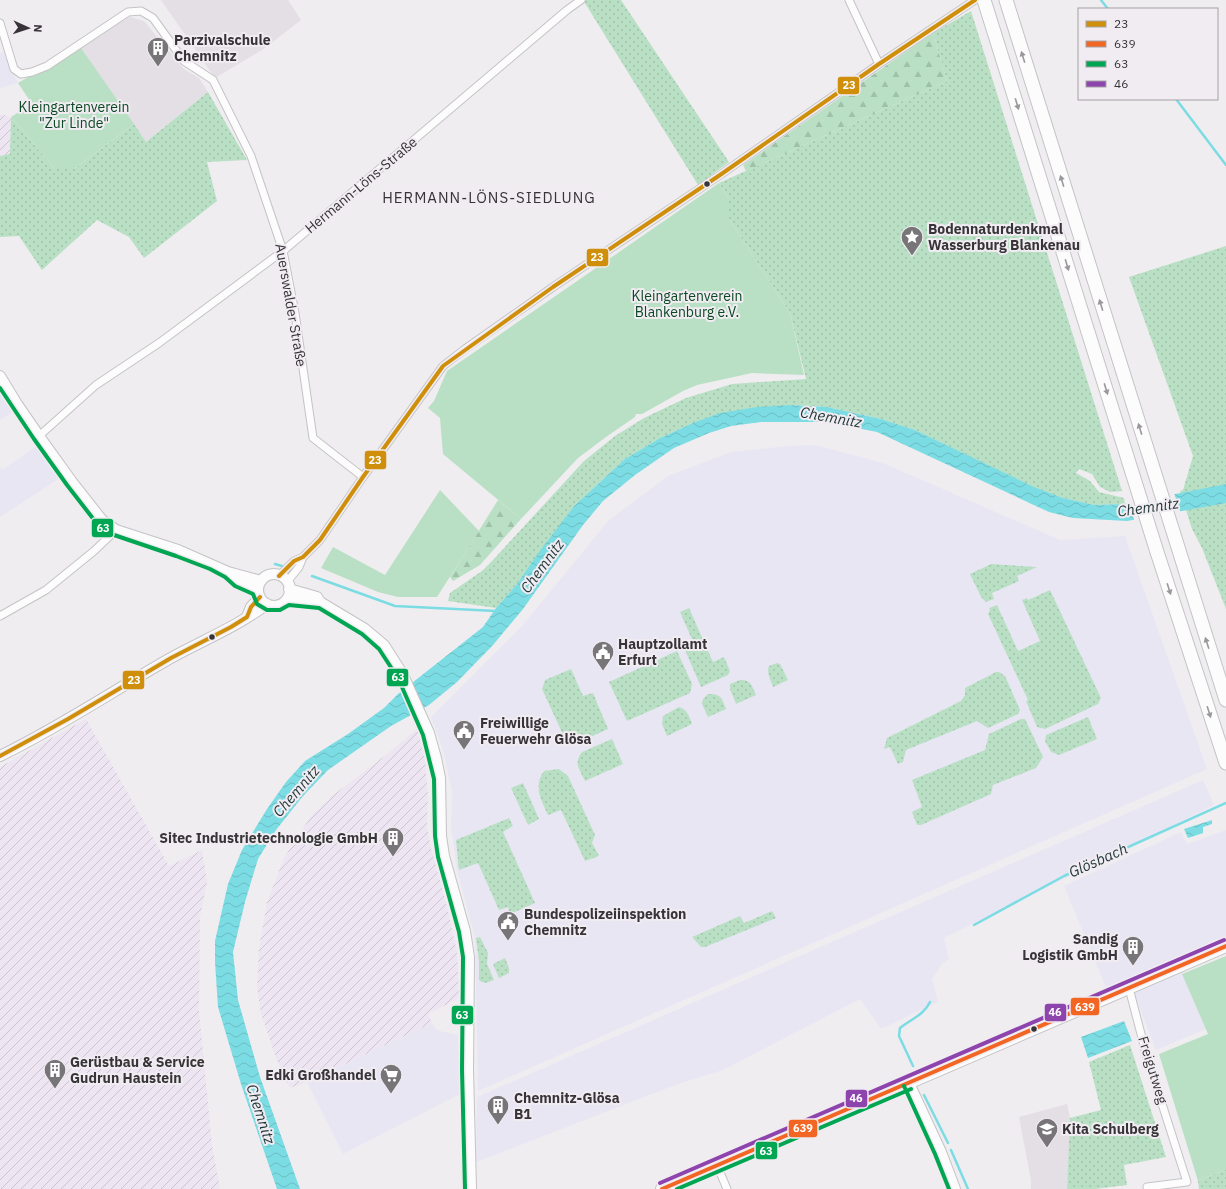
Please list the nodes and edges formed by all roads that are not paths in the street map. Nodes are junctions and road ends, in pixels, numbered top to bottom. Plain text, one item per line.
1 (581, 0) edge
2 (849, 0) edge
3 (976, 0) edge
4 (984, 0) edge
5 (1006, 0) edge
6 (0, 23) edge
7 (879, 64) junction
8 (283, 251) junction
9 (0, 376) edge
10 (39, 436) junction
11 (362, 477) junction
12 (116, 530) junction
13 (286, 586) junction
14 (261, 593) junction
15 (0, 616) edge
16 (1226, 700) edge
17 (0, 756) edge
18 (1226, 763) edge
19 (1226, 946) edge
20 (1129, 988) junction
21 (909, 1083) junction
22 (717, 1165) junction
23 (1147, 1187) dead end
24 (471, 1189) edge
25 (662, 1189) edge
26 (727, 1189) edge
27 (955, 1189) edge

1 - 8 street, Hermann-Löns-Straße
2 - 7 street
3 - 7 street
4 -> 18 highway
16 -> 5 highway
6 - 8 street, Auerswalder Straße
7 - 11 street
8 - 10 street, Hermann-Löns-Straße
8 - 11 street, Auerswalder Straße
9 - 10 main road
10 - 12 main road
11 - 13 street
12 - 14 main road
12 - 15 street
13 - 14 main road
13 - 14 main road
13 - 24 main road
14 - 17 main road
19 - 20 main road
20 - 21 main road
20 - 23 street, Freigutweg
21 - 22 main road
21 - 27 main road
22 - 25 main road
22 - 26 street

